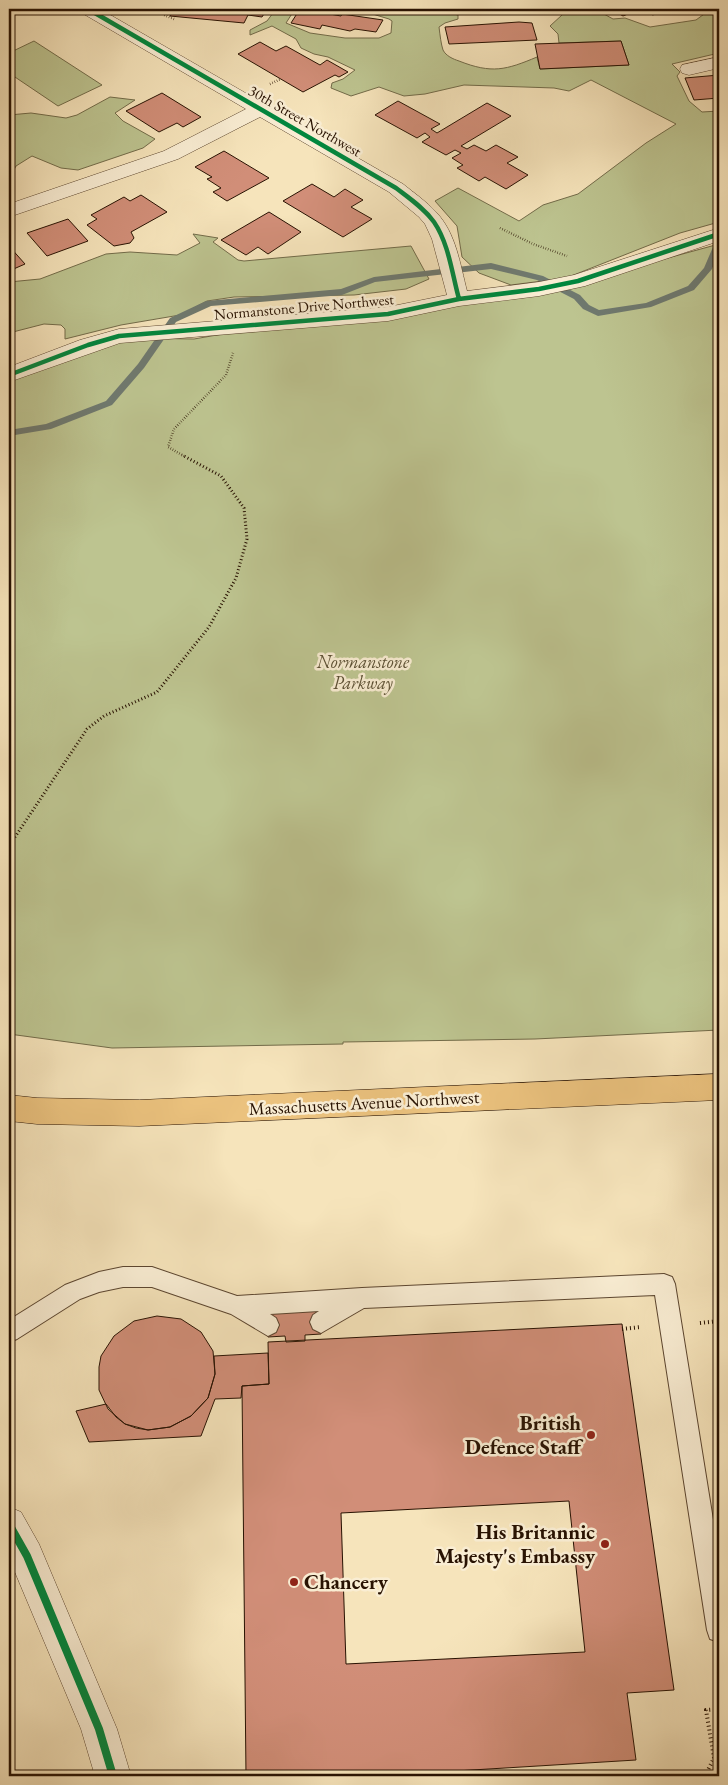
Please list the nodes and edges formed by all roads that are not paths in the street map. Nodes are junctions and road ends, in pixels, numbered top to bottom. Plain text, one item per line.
1 (88, 9) edge
2 (719, 63) edge
3 (689, 69) dead end
4 (260, 109) junction
5 (9, 211) edge
6 (712, 237) edge
7 (459, 298) junction
8 (9, 375) edge
9 (719, 1087) edge
10 (9, 1108) edge
11 (362, 1298) junction
12 (237, 1306) junction
13 (321, 1322) dead end
14 (268, 1325) dead end
15 (9, 1332) edge
16 (9, 1524) edge
17 (719, 1630) edge
18 (113, 1776) edge

1 - 4 street, 30th Street Northwest
2 - 3 street
4 - 5 street
4 - 7 street, 30th Street Northwest
6 - 7 street, Normanstone Drive Northwest
7 - 8 street, Normanstone Drive Northwest
9 - 10 main road, Massachusetts Avenue Northwest
11 - 12 lane
11 - 13 lane
11 - 17 lane
12 - 14 lane
12 - 15 lane
16 - 18 street

